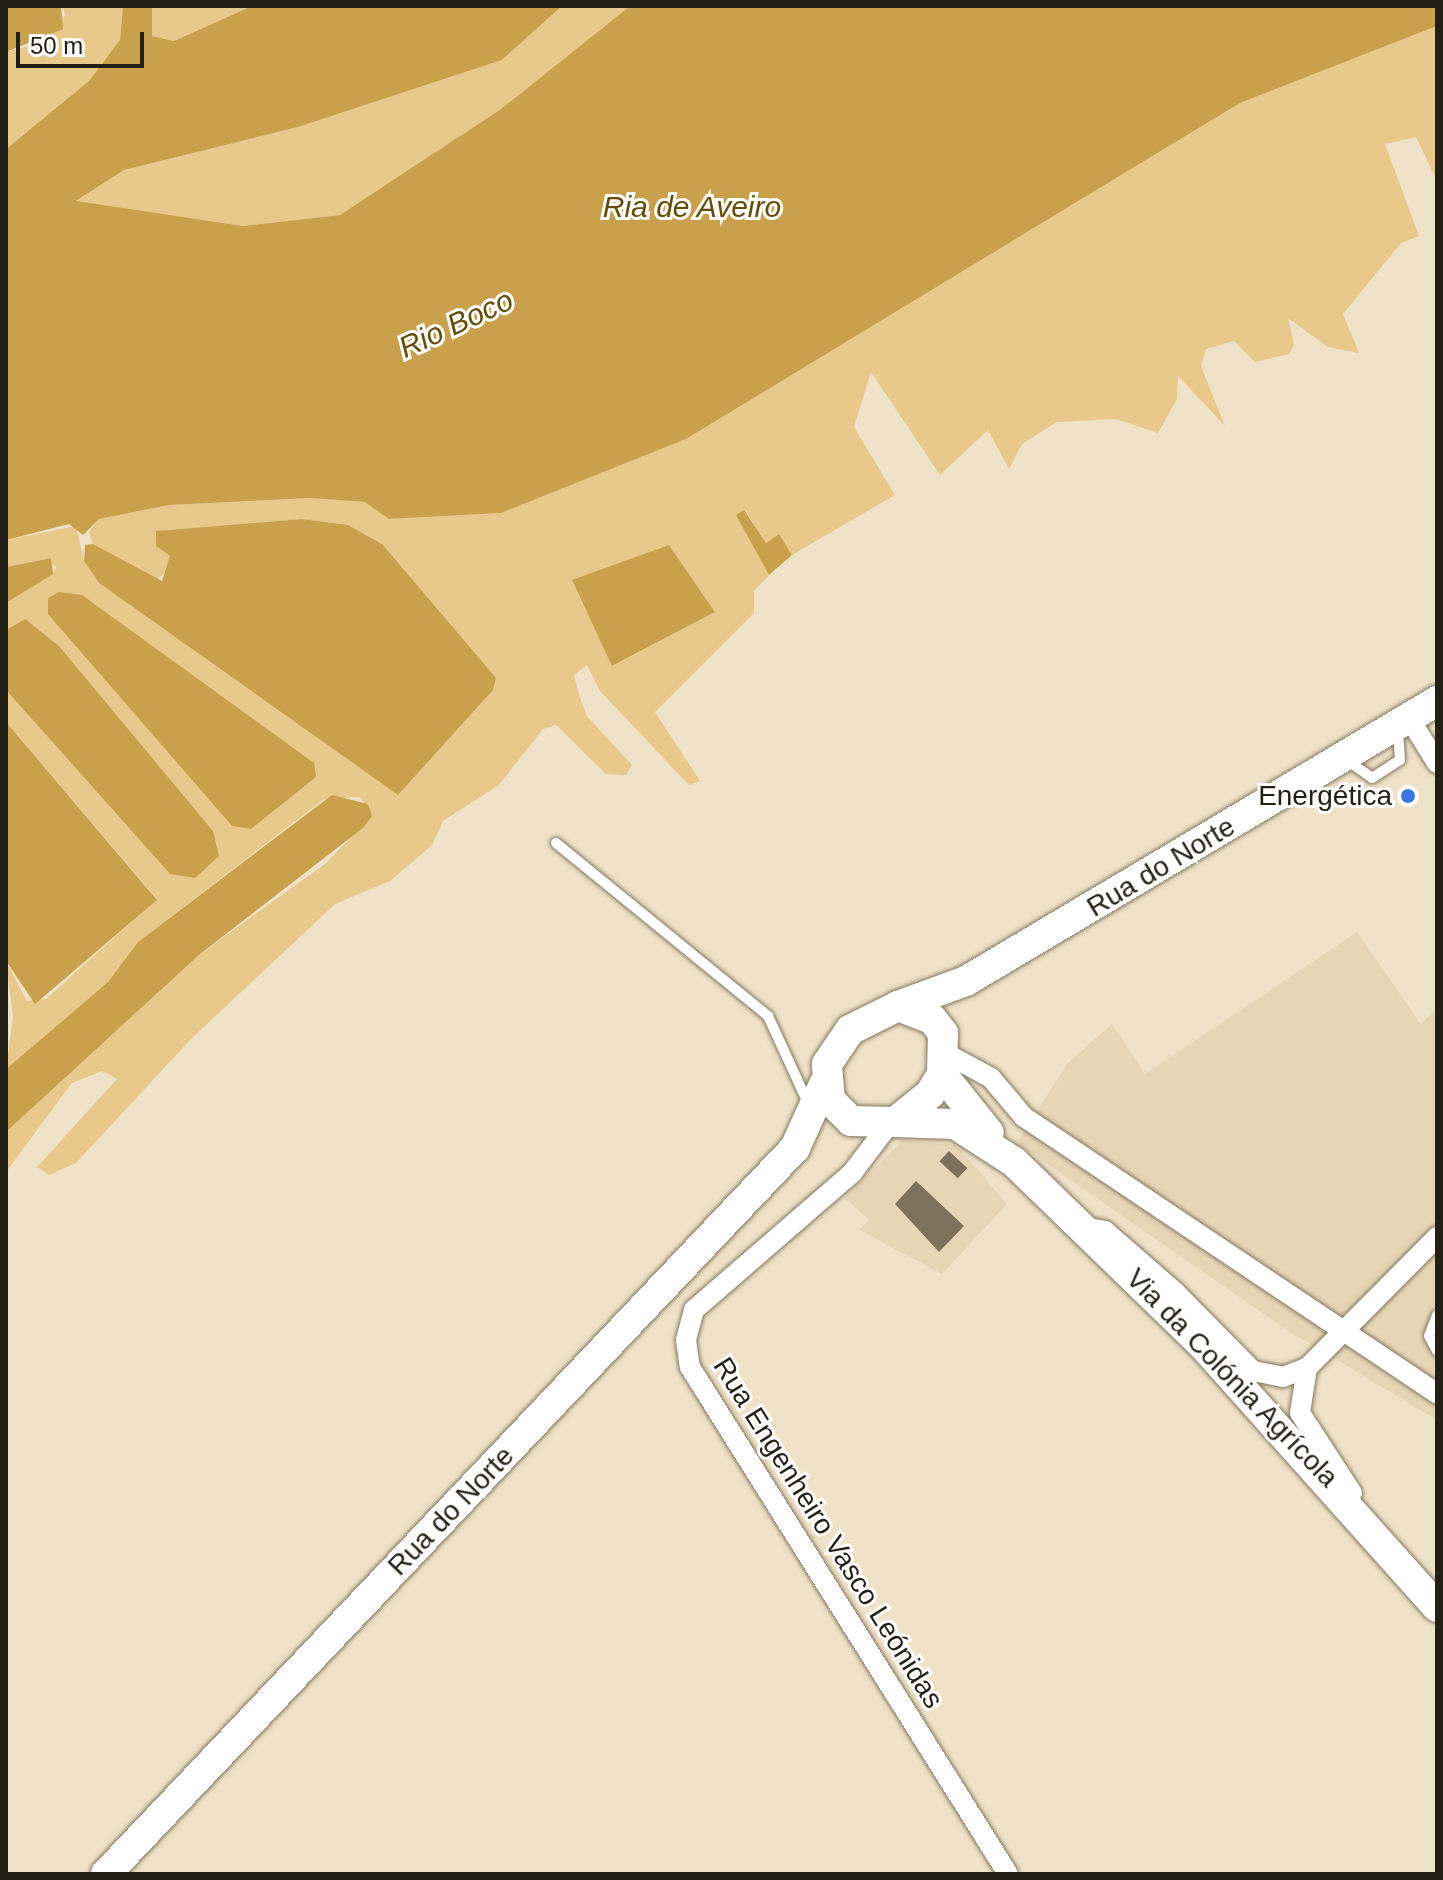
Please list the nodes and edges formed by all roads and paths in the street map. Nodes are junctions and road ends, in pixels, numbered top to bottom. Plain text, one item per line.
1 (1437, 701) edge
2 (1403, 721) junction
3 (1437, 763) edge
4 (556, 843) dead end
5 (966, 981) junction
6 (898, 1006) junction
7 (943, 1053) junction
8 (824, 1084) junction
9 (812, 1112) junction
10 (875, 1123) junction
11 (795, 1148) junction
12 (1014, 1162) junction
13 (1086, 1228) junction
14 (1437, 1237) edge
15 (1437, 1315) edge
16 (1340, 1333) junction
17 (1437, 1351) edge
18 (1307, 1368) junction
19 (1437, 1393) edge
20 (1416, 1580) junction
21 (1437, 1607) edge
22 (106, 1874) edge
23 (1008, 1874) edge

1 - 2 main road, Rua do Norte
2 - 3 street
2 - 5 main road, Rua do Norte
4 - 9 lane
5 - 6 main road, Rua do Norte
5 - 7 main road
6 - 7 main road
6 - 8 main road
7 - 10 main road
7 - 12 main road, Via da Colónia Agrícola
7 - 16 street
8 - 9 main road, Rua do Norte
8 - 10 main road
9 - 11 main road, Rua do Norte
10 - 11 main road, Rua do Norte
10 - 12 main road, Via da Colónia Agrícola
10 - 23 street, Rua Engenheiro Vasco Leónidas
11 - 22 main road, Rua do Norte
12 - 13 main road, Via da Colónia Agrícola
13 - 18 street
13 - 20 main road, Via da Colónia Agrícola
14 - 16 street
15 - 17 lane
16 - 18 street
16 - 19 street
18 - 20 street
20 - 21 main road, Via da Colónia Agrícola

